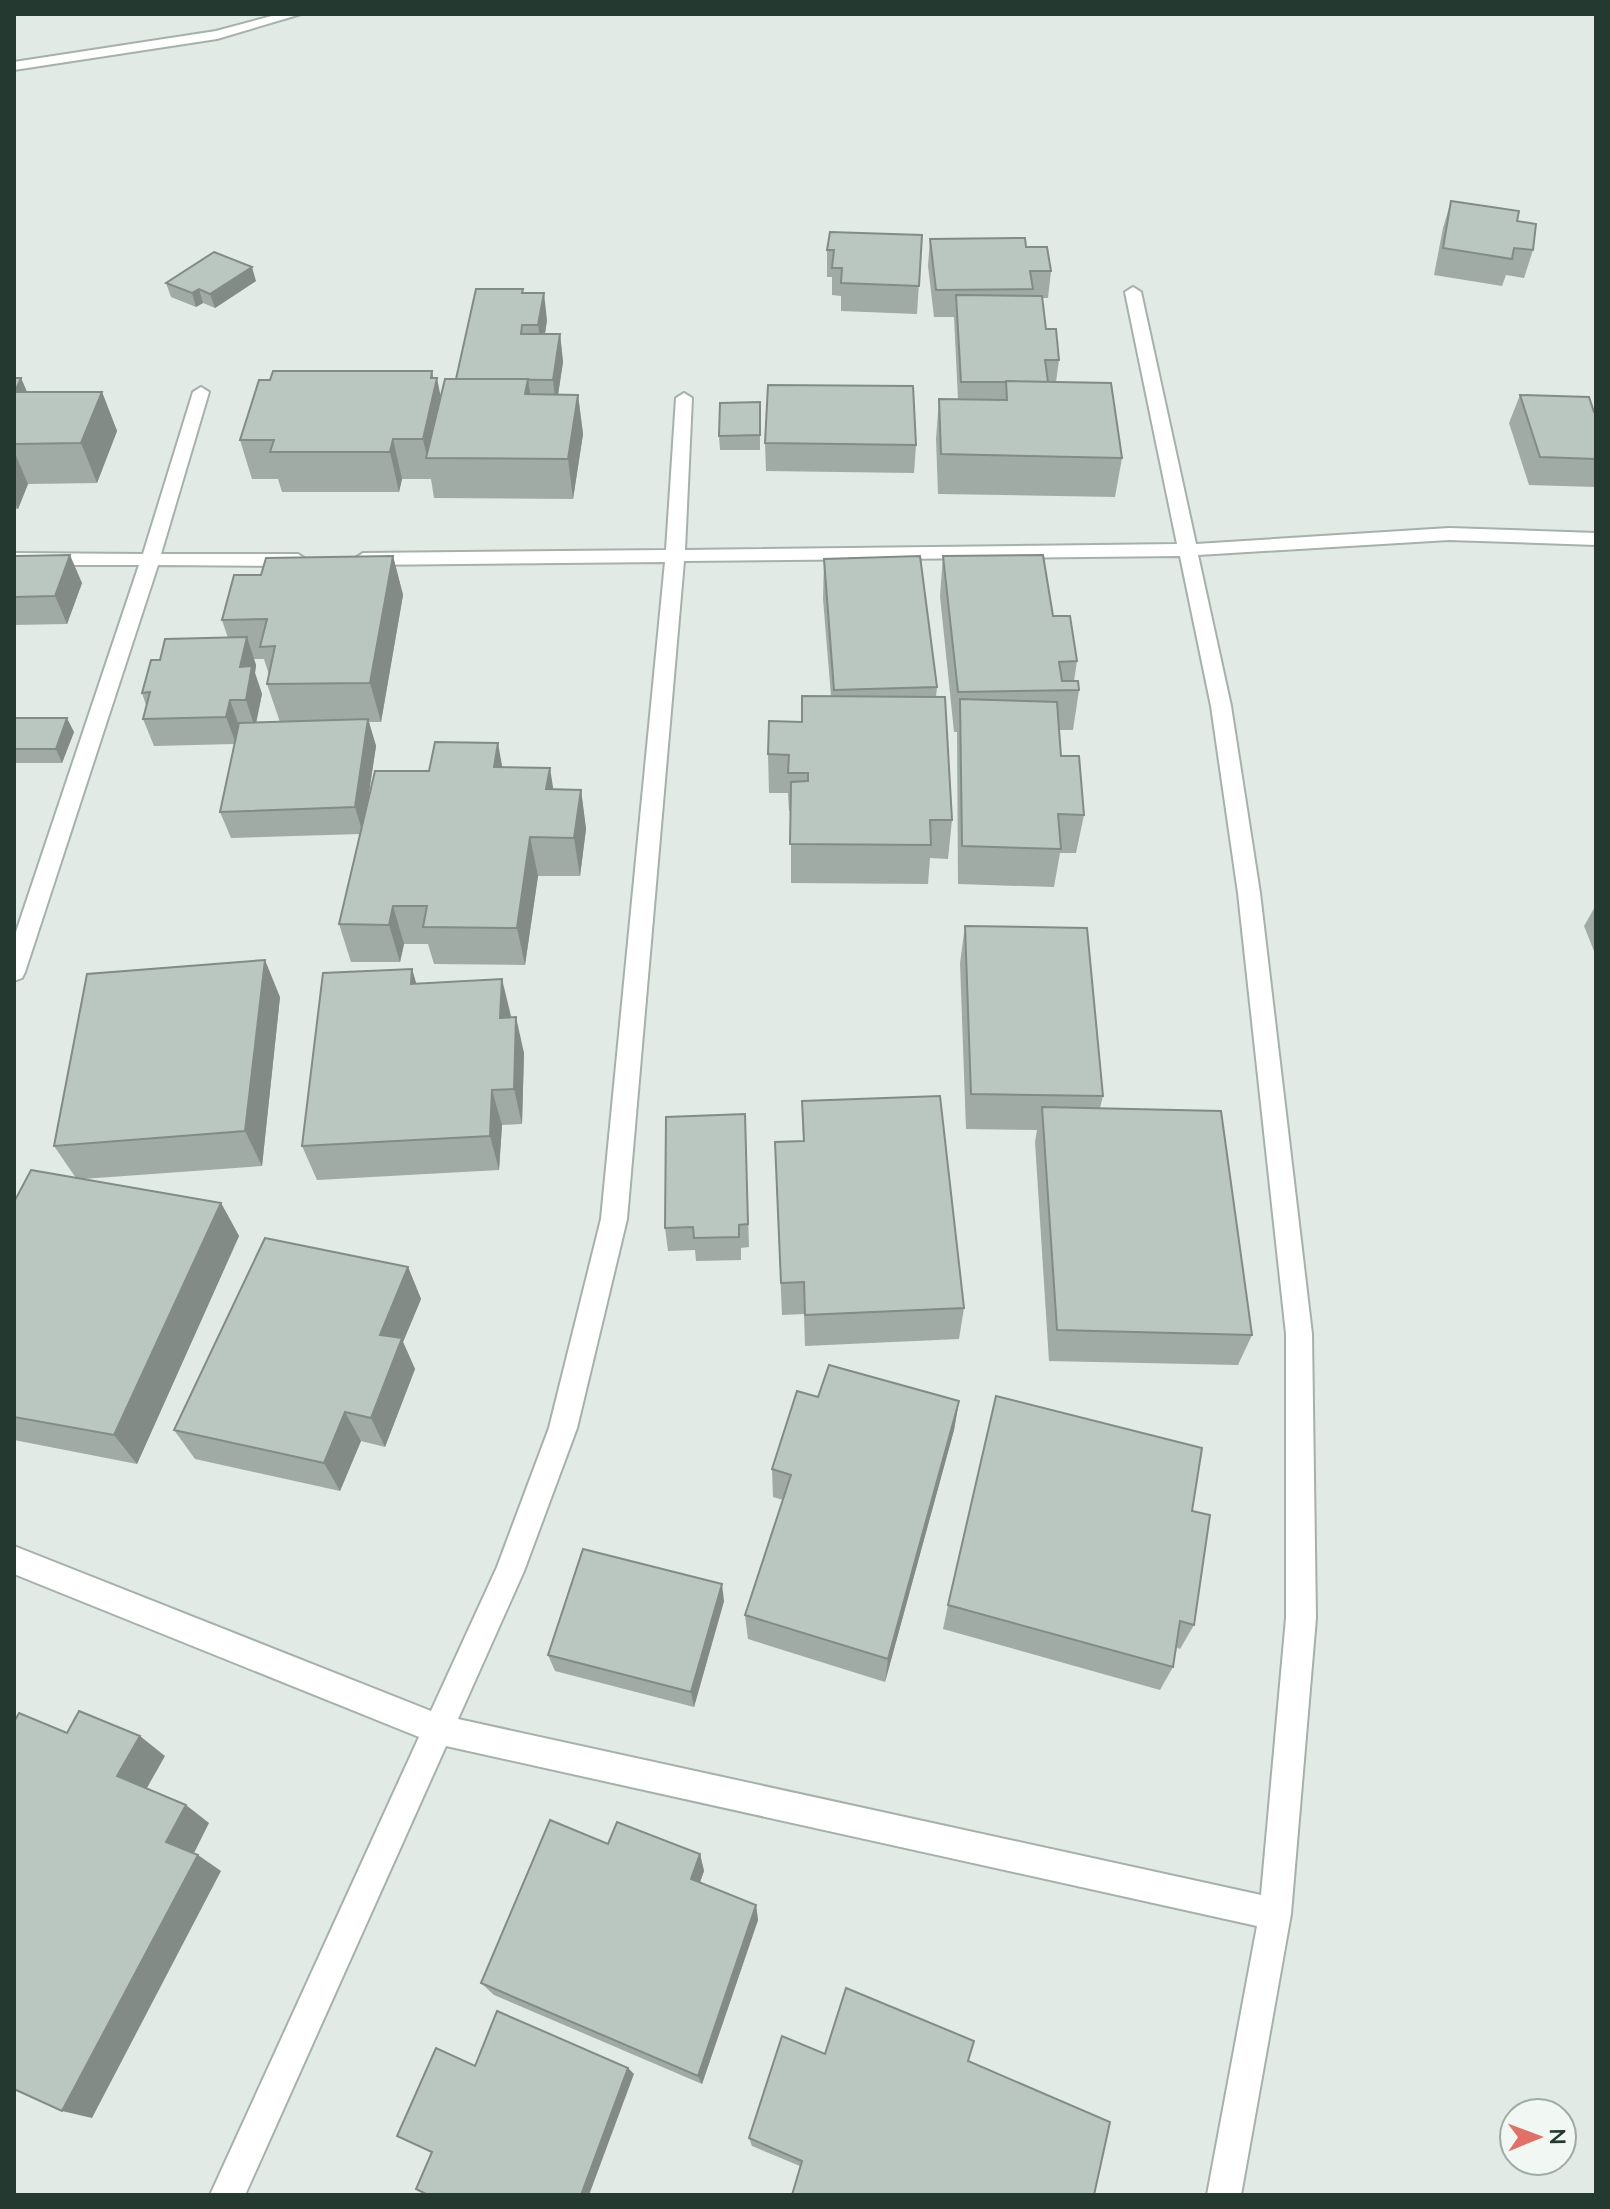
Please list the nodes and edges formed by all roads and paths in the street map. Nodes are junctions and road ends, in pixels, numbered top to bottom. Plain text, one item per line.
1 (294, 14) edge
2 (14, 66) edge
3 (1133, 292) dead end
4 (201, 392) dead end
5 (684, 398) dead end
6 (1596, 539) edge
7 (1187, 550) junction
8 (675, 556) junction
9 (14, 559) edge
10 (150, 561) junction
11 (14, 972) edge
12 (14, 1560) edge
13 (440, 1730) junction
14 (1275, 1914) junction
15 (227, 2195) edge
16 (1224, 2195) edge

1 - 2 street
3 - 7 street
4 - 10 street
5 - 8 street
6 - 7 street
7 - 8 street
7 - 14 street
8 - 10 street
8 - 13 street
9 - 10 street
10 - 11 street
12 - 13 street
13 - 14 street
13 - 15 street
14 - 16 street

